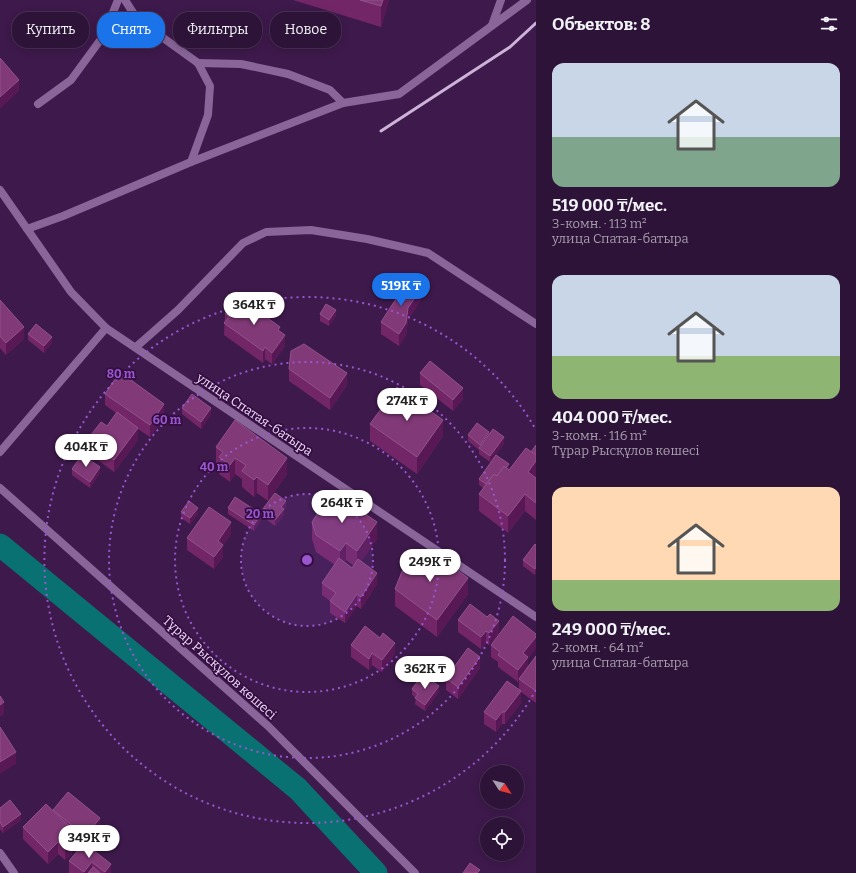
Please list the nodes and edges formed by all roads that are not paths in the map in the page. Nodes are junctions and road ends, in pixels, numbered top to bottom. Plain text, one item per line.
1 (118, 0) edge
2 (125, 0) edge
3 (501, 0) edge
4 (527, 0) edge
5 (492, 25) junction
6 (198, 63) junction
7 (343, 103) junction
8 (38, 104) dead end
9 (191, 162) junction
10 (0, 190) edge
11 (27, 229) junction
12 (536, 324) edge
13 (106, 328) junction
14 (136, 348) junction
15 (0, 452) edge
16 (0, 488) edge
17 (536, 617) edge
18 (0, 853) edge
19 (14, 873) edge
20 (414, 873) edge

1 - 8 street
2 - 6 street
3 - 5 street
4 - 5 street
5 - 7 street
6 - 7 street
6 - 9 street
7 - 9 street
9 - 11 street
10 - 11 street, улица Спатая-батыра
11 - 13 street, улица Спатая-батыра
12 - 14 street
13 - 14 street, улица Спатая-батыра
13 - 15 street
14 - 17 street, улица Спатая-батыра
16 - 20 street, Тұрар Рысқұлов көшесі
18 - 19 street

